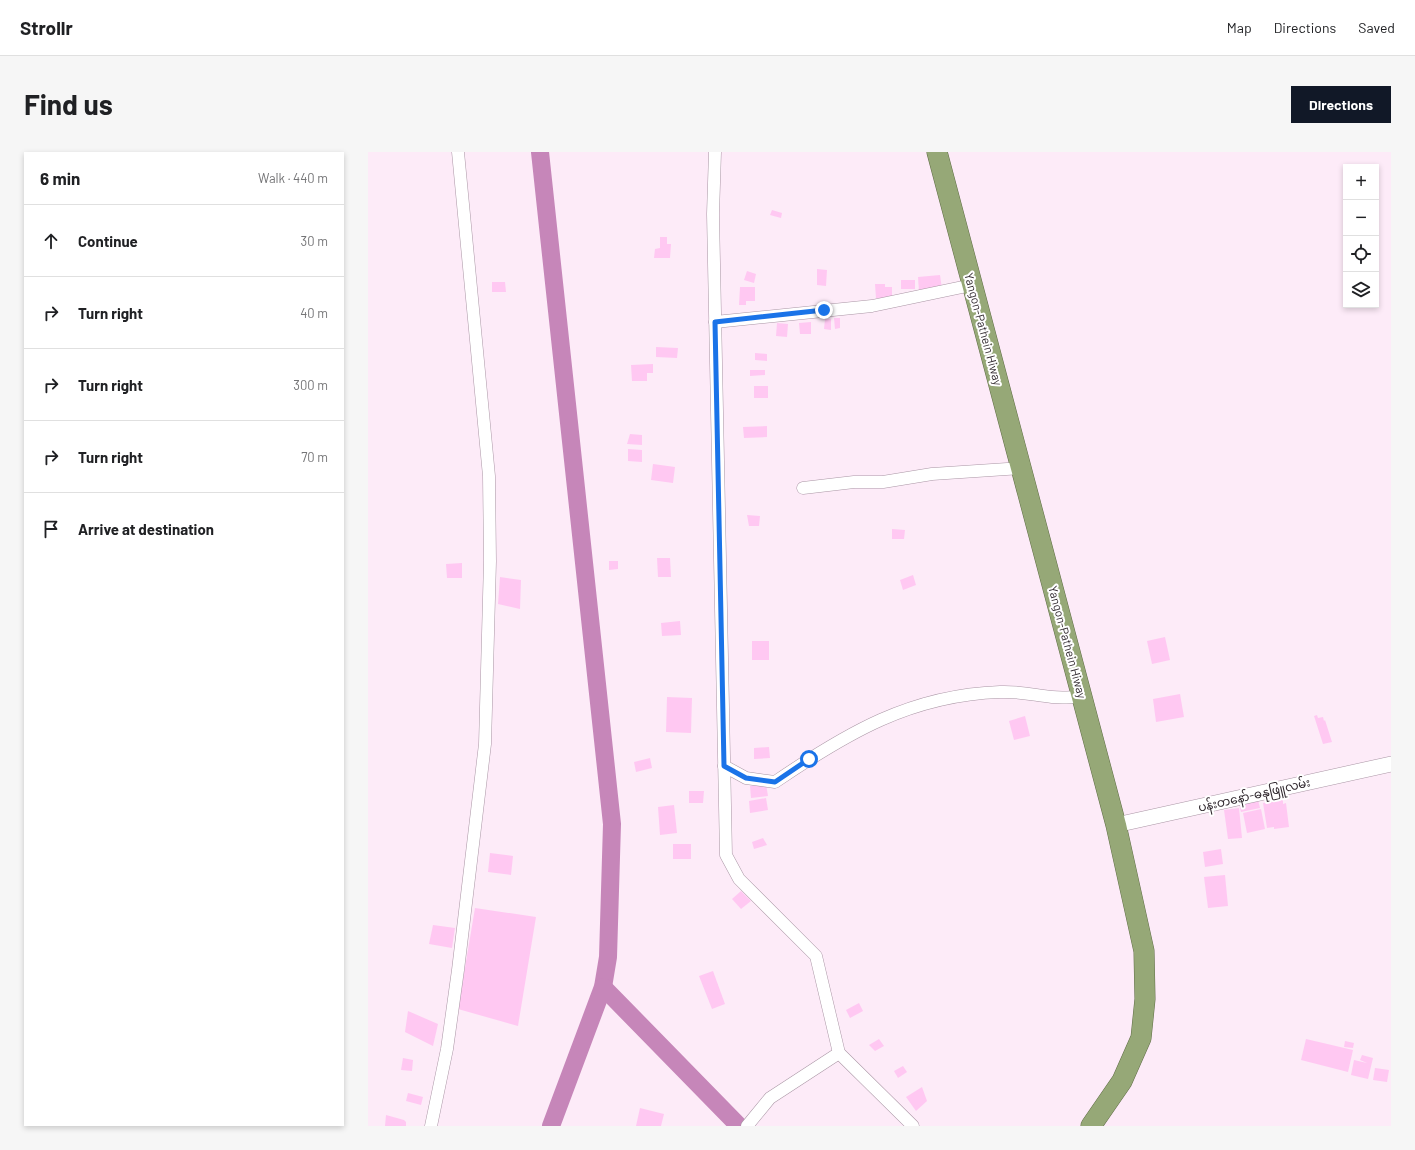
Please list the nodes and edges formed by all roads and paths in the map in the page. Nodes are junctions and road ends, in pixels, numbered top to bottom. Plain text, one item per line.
1 (458, 152) edge
2 (715, 152) edge
3 (937, 152) edge
4 (972, 285) junction
5 (715, 322) junction
6 (1021, 468) junction
7 (803, 488) dead end
8 (1082, 697) junction
9 (1391, 764) edge
10 (724, 766) junction
11 (1116, 825) junction
12 (839, 1053) junction
13 (431, 1126) edge
14 (747, 1126) edge
15 (913, 1126) edge
16 (1091, 1126) edge

1 - 13 street
2 - 5 street
3 - 4 highway, Yangon-Pathein Hiway
4 - 5 street
4 - 6 highway, Yangon-Pathein Hiway
5 - 10 street
6 - 7 street
6 - 8 highway, Yangon-Pathein Hiway
8 - 10 street
8 - 11 highway, Yangon-Pathein Hiway
9 - 11 street, ပန်းတနော်-ဓနုဖြူလမ်း
10 - 12 street
11 - 16 highway, Yangon-Pathein Hiway
12 - 14 street
12 - 15 street

